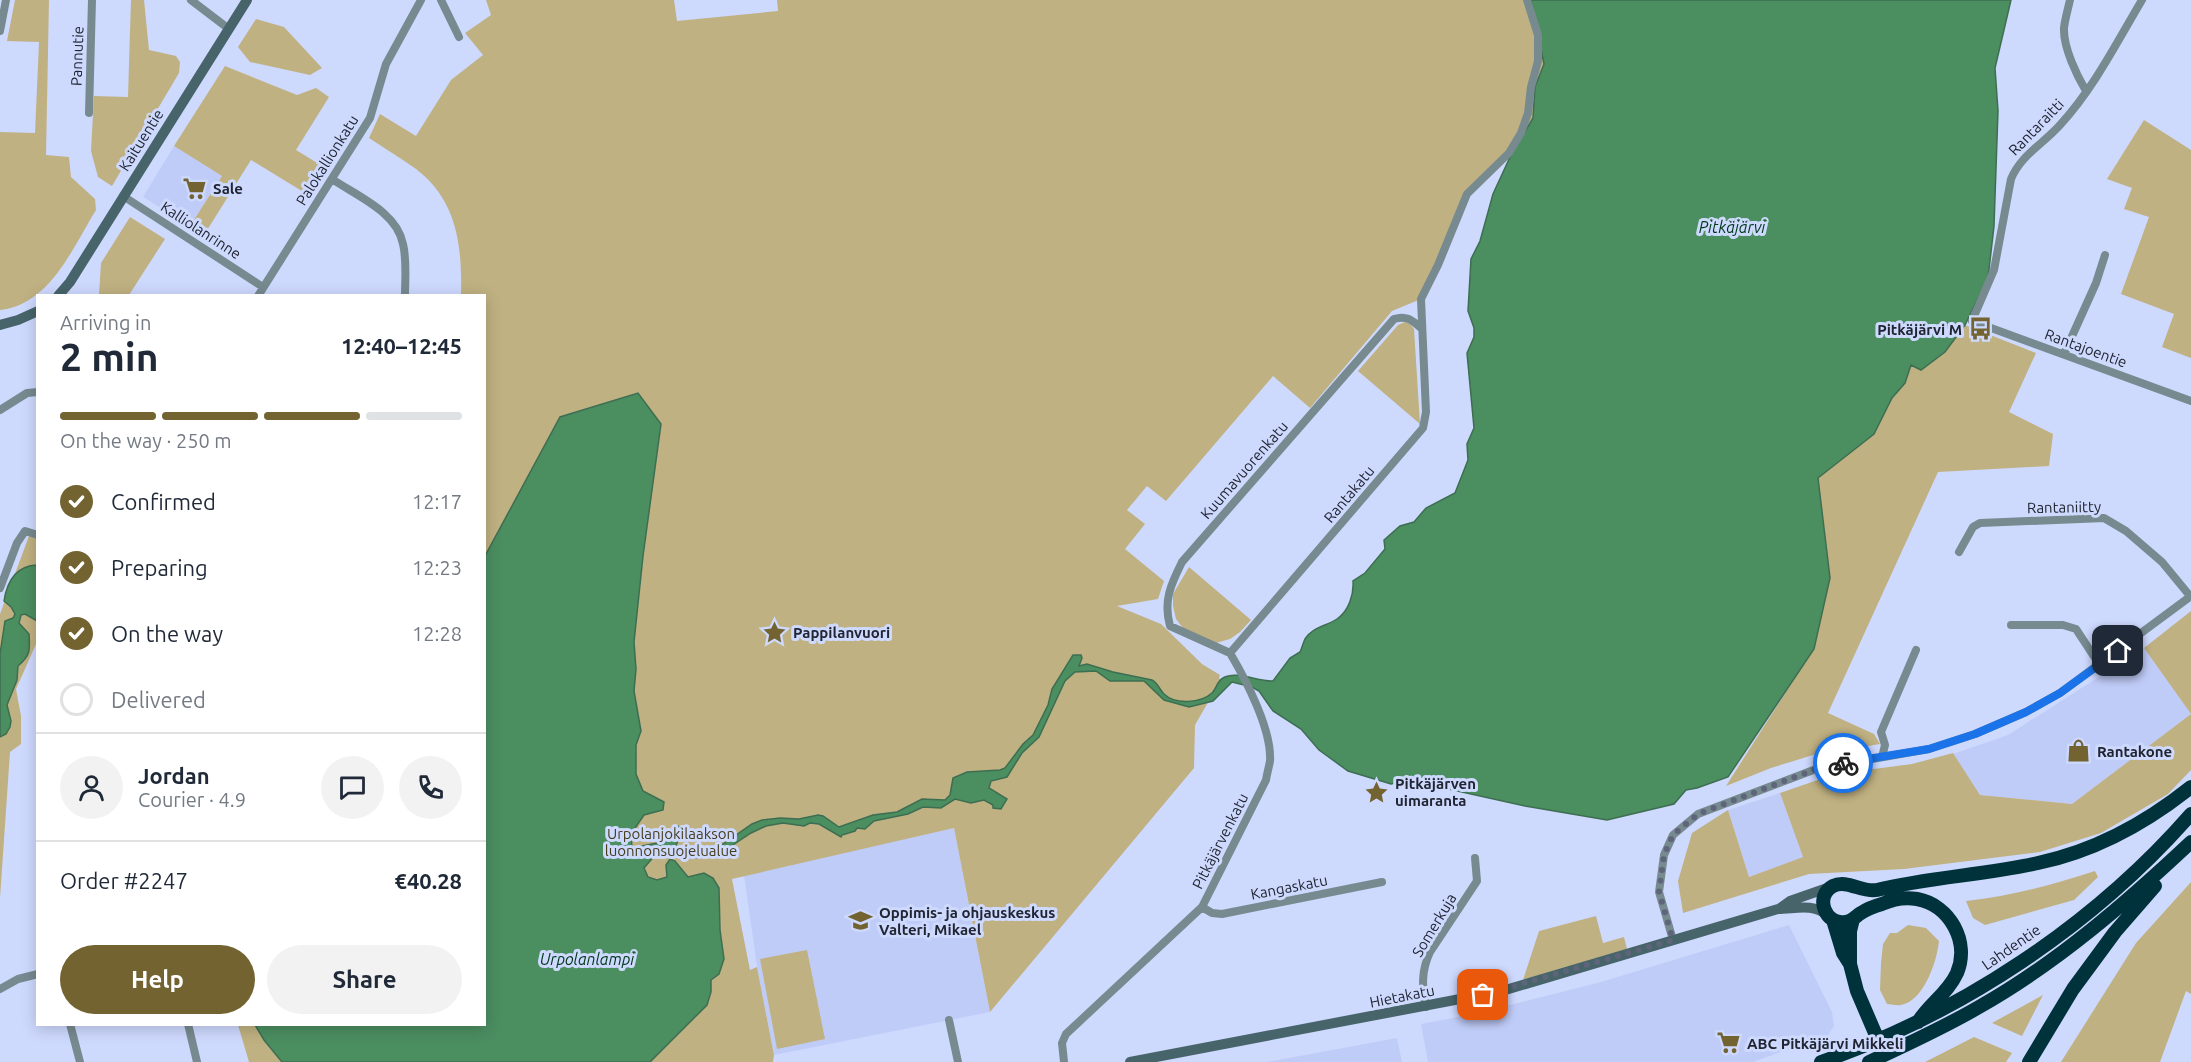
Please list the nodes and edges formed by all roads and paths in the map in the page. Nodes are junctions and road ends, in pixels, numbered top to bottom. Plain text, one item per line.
1 (6, 0) edge
2 (92, 0) edge
3 (191, 0) edge
4 (247, 0) edge
5 (421, 0) edge
6 (441, 0) edge
7 (1527, 0) edge
8 (2070, 0) edge
9 (2142, 0) edge
10 (229, 29) junction
11 (0, 31) edge
12 (459, 37) dead end
13 (2086, 91) junction
14 (89, 113) dead end
15 (332, 179) junction
16 (123, 196) junction
17 (2105, 255) dead end
18 (263, 287) junction
19 (63, 294) edge
20 (259, 294) edge
21 (405, 294) edge
22 (36, 312) edge
23 (1972, 321) joint
24 (0, 325) edge
25 (1421, 328) junction
26 (2064, 354) junction
27 (36, 392) edge
28 (2191, 401) edge
29 (0, 410) edge
30 (36, 534) edge
31 (1959, 552) dead end
32 (0, 588) edge
33 (2191, 596) edge
34 (2011, 625) dead end
35 (1916, 650) dead end
36 (1230, 653) junction
37 (2099, 664) junction
38 (1882, 757) junction
39 (2191, 787) edge
40 (2191, 814) edge
41 (2191, 842) edge
42 (1475, 858) dead end
43 (1382, 882) dead end
44 (1848, 885) junction
45 (1833, 886) junction
46 (1202, 907) junction
47 (1778, 909) junction
48 (1856, 917) junction
49 (1830, 918) junction
50 (1673, 940) junction
51 (1850, 964) junction
52 (36, 974) edge
53 (0, 989) edge
54 (1426, 1007) junction
55 (949, 1020) dead end
56 (1918, 1022) junction
57 (71, 1026) edge
58 (188, 1026) edge
59 (1166, 1059) edge
60 (80, 1062) edge
61 (197, 1062) edge
62 (958, 1062) edge
63 (1064, 1062) edge
64 (1130, 1062) edge
65 (1821, 1062) edge
66 (1869, 1062) edge
67 (1888, 1062) edge
68 (2029, 1062) edge

1 - 11 street
2 - 14 street, Pannutie
3 - 10 street
4 - 10 street, Kaituentie
5 - 15 street, Palokallionkatu
6 - 12 street
7 - 25 street, Rantakatu
8 - 13 street
9 - 13 street, Rantaraitti
10 - 16 street, Kaituentie
13 - 23 street, Rantaraitti
15 - 18 street, Palokallionkatu
15 - 21 street
16 - 18 street, Kalliolanrinne
16 - 19 street, Kaituentie
17 - 26 street
18 - 20 street, Palokallionkatu
22 - 24 street
23 - 26 street, Rantajoentie
25 - 36 street, Rantakatu
25 - 36 street, Kuumavuorenkatu
26 - 28 street, Rantajoentie
27 - 29 street
30 - 32 street
31 - 33 street, Rantaniitty
33 - 37 street
34 - 37 street
35 - 38 street
36 - 46 street, Pitkäjärvenkatu
37 - 38 street
38 - 50 street
39 - 44 highway
40 - 56 highway, Lahdentie
41 - 66 highway
41 - 68 highway
42 - 54 street, Somerkuja
43 - 46 street, Kangaskatu
44 - 45 highway
44 - 48 highway
45 - 47 street, Hietakatu
45 - 49 highway
46 - 63 street, Pitkäjärvenkatu
47 - 49 street, Hietakatu
47 - 50 street, Hietakatu
48 - 49 highway
48 - 51 highway
48 - 56 highway
49 - 51 highway
50 - 54 street, Hietakatu
51 - 67 highway
52 - 53 street
54 - 59 street, Hietakatu
55 - 62 street
56 - 65 highway, Lahdentie
57 - 60 street
58 - 61 street
59 - 64 street, Hietakatu

